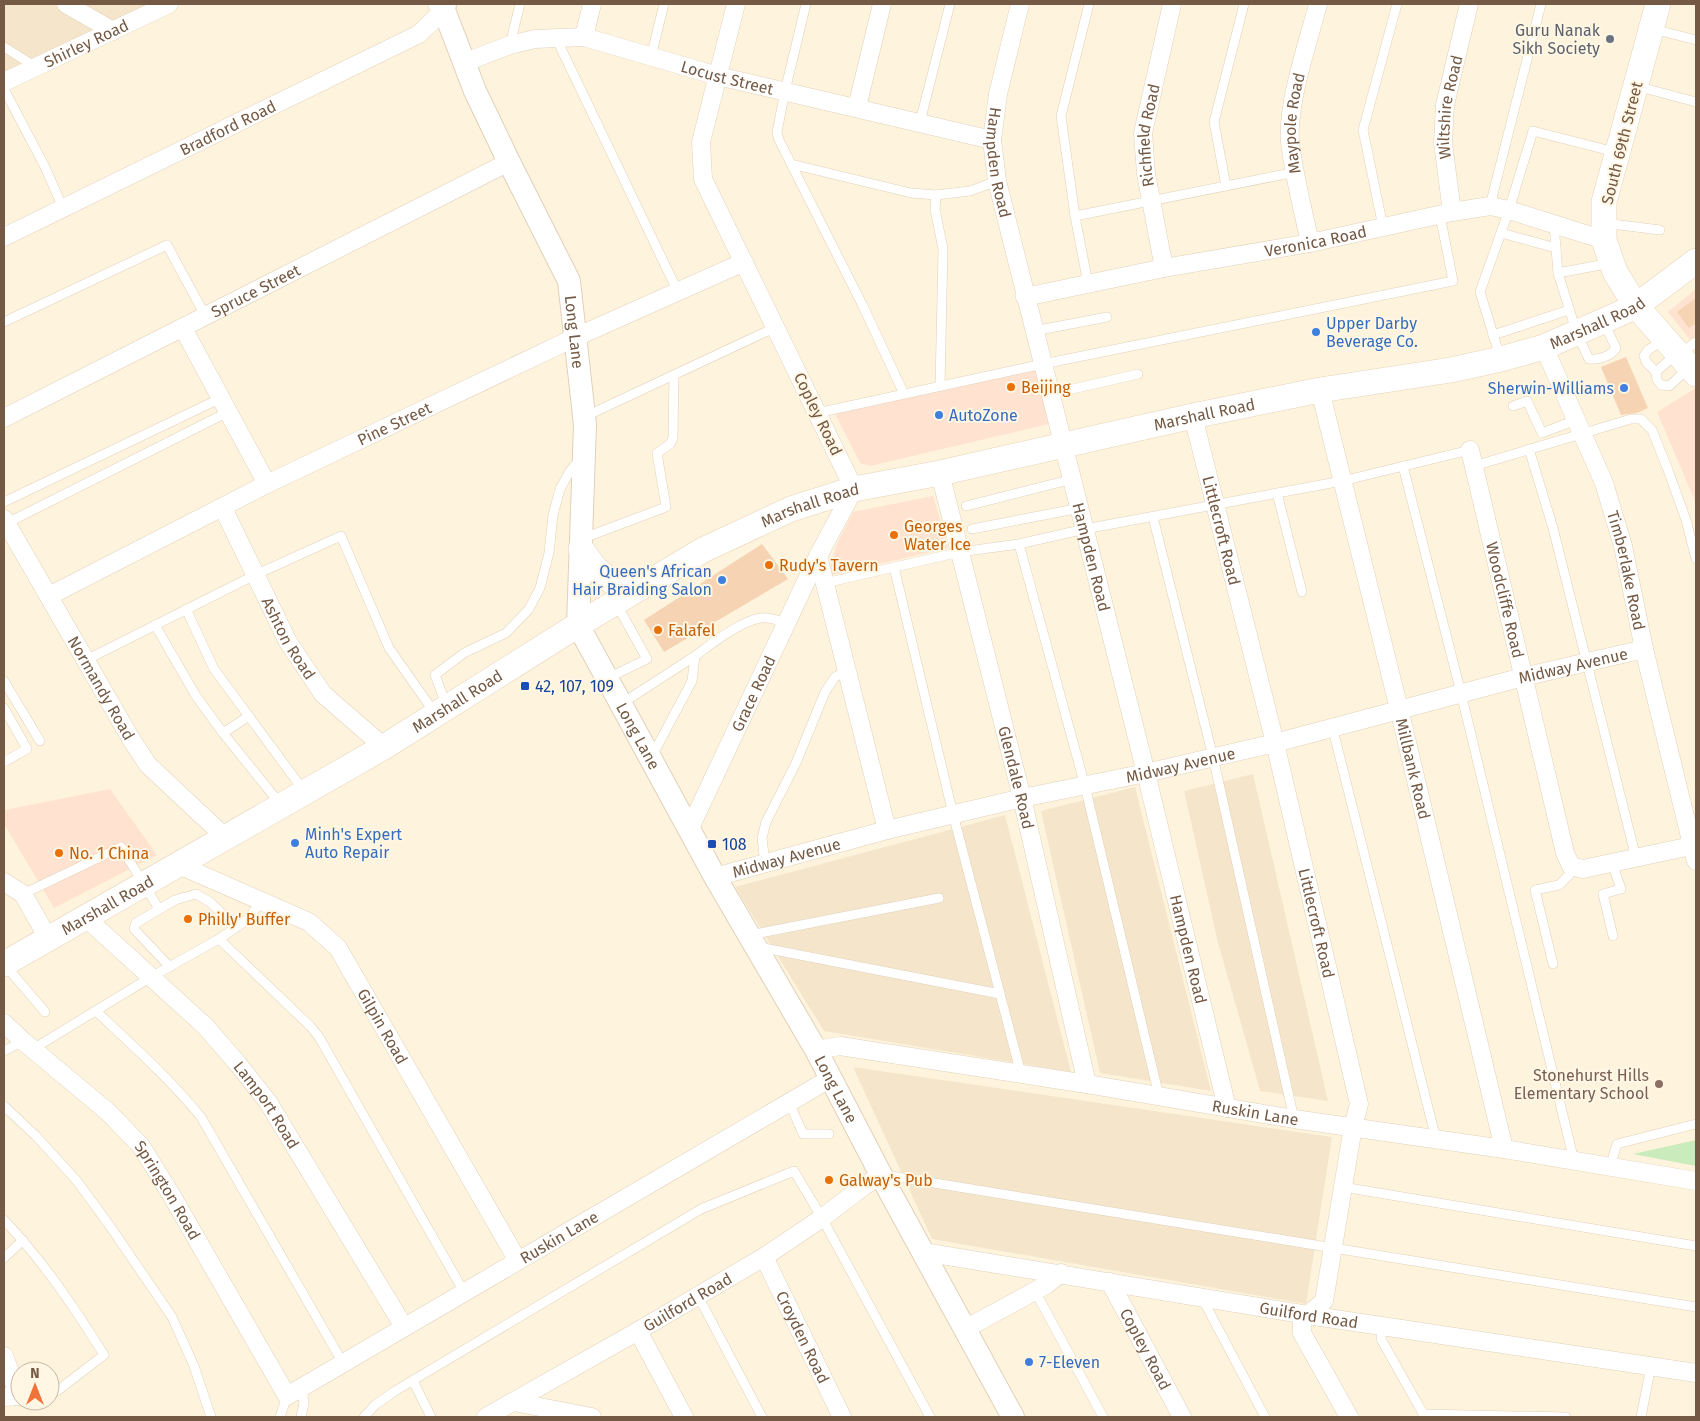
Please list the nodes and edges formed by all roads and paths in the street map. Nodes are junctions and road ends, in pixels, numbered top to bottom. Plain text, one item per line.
1 (66, 4) edge
2 (169, 4) edge
3 (520, 4) edge
4 (592, 4) edge
5 (664, 4) edge
6 (736, 4) edge
7 (806, 4) edge
8 (882, 4) edge
9 (950, 4) edge
10 (1020, 4) edge
11 (1088, 4) edge
12 (1172, 4) edge
13 (1244, 4) edge
14 (1318, 4) edge
15 (1397, 4) edge
16 (1469, 4) edge
17 (1541, 4) edge
18 (1658, 4) edge
19 (442, 6) edge
20 (1652, 28) junction
21 (113, 31) junction
22 (584, 37) junction
23 (556, 38) junction
24 (1696, 40) edge
25 (510, 45) junction
26 (4, 47) edge
27 (651, 57) junction
28 (463, 63) junction
29 (36, 67) junction
30 (718, 76) junction
31 (4, 82) edge
32 (1636, 86) junction
33 (4, 88) edge
34 (785, 91) junction
35 (1696, 102) edge
36 (857, 107) junction
37 (920, 122) junction
38 (992, 140) junction
39 (1618, 153) junction
40 (509, 162) junction
41 (791, 164) junction
42 (1296, 172) junction
43 (997, 181) junction
44 (1226, 186) junction
45 (936, 195) junction
46 (1152, 201) junction
47 (1490, 206) junction
48 (63, 208) junction
49 (1509, 210) junction
50 (1446, 214) junction
51 (1075, 216) junction
52 (1554, 224) junction
53 (1383, 227) junction
54 (1660, 230) dead end
55 (1501, 232) junction
56 (4, 237) edge
57 (1606, 242) junction
58 (1310, 243) junction
59 (1556, 248) junction
60 (1696, 261) edge
61 (744, 262) junction
62 (1164, 268) junction
63 (1558, 273) junction
64 (1088, 284) junction
65 (678, 292) junction
66 (1025, 297) junction
67 (1636, 306) junction
68 (1570, 310) junction
69 (206, 316) junction
70 (1107, 317) dead end
71 (4, 322) edge
72 (776, 327) junction
73 (183, 328) junction
74 (1034, 331) junction
75 (1577, 334) junction
76 (1493, 335) junction
77 (576, 337) junction
78 (1544, 347) junction
79 (1684, 355) edge
80 (1501, 359) junction
81 (1043, 364) junction
82 (1656, 372) junction
83 (1138, 374) dead end
84 (674, 375) junction
85 (940, 386) junction
86 (1320, 390) junction
87 (904, 394) junction
88 (1051, 394) junction
89 (225, 405) junction
90 (1513, 406) dead end
91 (817, 413) junction
92 (1192, 416) junction
93 (584, 417) junction
94 (4, 418) edge
95 (1579, 426) junction
96 (1064, 444) junction
97 (1529, 449) junction
98 (584, 455) junction
99 (1472, 458) junction
100 (1403, 466) junction
101 (940, 473) junction
102 (1073, 479) junction
103 (1342, 481) junction
104 (267, 484) junction
105 (854, 489) junction
106 (1277, 493) junction
107 (4, 502) edge
108 (1215, 505) junction
109 (966, 506) dead end
110 (223, 508) junction
111 (1080, 508) junction
112 (1153, 516) junction
113 (5, 521) edge
114 (972, 529) dead end
115 (1085, 529) junction
116 (581, 544) junction
117 (1019, 544) junction
118 (960, 552) junction
119 (818, 556) junction
120 (1696, 559) edge
121 (894, 568) junction
122 (255, 575) junction
123 (825, 583) junction
124 (645, 585) junction
125 (1302, 592) dead end
126 (49, 596) junction
127 (615, 603) junction
128 (186, 610) junction
129 (786, 624) junction
130 (155, 625) junction
131 (578, 625) junction
132 (1644, 649) junction
133 (695, 656) junction
134 (86, 660) junction
135 (1586, 662) junction
136 (846, 671) junction
137 (1523, 677) junction
138 (608, 678) junction
139 (4, 681) edge
140 (1461, 693) junction
141 (621, 704) junction
142 (4, 708) edge
143 (441, 710) junction
144 (1399, 710) junction
145 (249, 716) junction
146 (1332, 726) junction
147 (223, 733) junction
148 (40, 742) dead end
149 (1275, 742) junction
150 (384, 747) junction
151 (1213, 758) junction
152 (650, 760) junction
153 (4, 762) edge
154 (1146, 774) junction
155 (1085, 786) junction
156 (304, 792) junction
157 (1022, 798) junction
158 (281, 805) junction
159 (953, 814) junction
160 (689, 830) junction
161 (886, 830) junction
162 (225, 837) junction
163 (1695, 851) edge
164 (1636, 858) junction
165 (765, 863) junction
166 (1612, 863) junction
167 (179, 864) junction
168 (1574, 867) junction
169 (715, 877) junction
170 (4, 882) edge
171 (145, 884) junction
172 (23, 894) junction
173 (939, 898) dead end
174 (261, 901) junction
175 (159, 909) junction
176 (86, 918) junction
177 (236, 927) junction
178 (1613, 936) dead end
179 (48, 938) junction
180 (219, 939) junction
181 (753, 941) junction
182 (4, 964) edge
183 (1553, 964) dead end
184 (170, 967) junction
185 (151, 977) junction
186 (1000, 994) junction
187 (96, 1011) junction
188 (45, 1012) dead end
189 (4, 1023) edge
190 (28, 1045) junction
191 (816, 1050) junction
192 (4, 1051) edge
193 (1021, 1075) junction
194 (831, 1078) junction
195 (1086, 1084) junction
196 (1159, 1096) junction
197 (789, 1102) junction
198 (4, 1106) edge
199 (1228, 1108) junction
200 (1294, 1119) junction
201 (1696, 1124) edge
202 (1353, 1127) junction
203 (829, 1134) dead end
204 (1436, 1139) junction
205 (1504, 1149) junction
206 (1574, 1161) junction
207 (1610, 1167) junction
208 (881, 1174) junction
209 (1696, 1180) edge
210 (1344, 1187) junction
211 (822, 1218) junction
212 (4, 1220) edge
213 (23, 1240) junction
214 (1696, 1246) edge
215 (1333, 1248) junction
216 (923, 1252) junction
217 (764, 1257) junction
218 (4, 1258) edge
219 (518, 1261) junction
220 (1061, 1274) junction
221 (1110, 1282) junction
222 (1035, 1291) junction
223 (464, 1292) junction
224 (698, 1296) junction
225 (1201, 1297) junction
226 (1696, 1307) edge
227 (1308, 1315) junction
228 (1382, 1326) junction
229 (404, 1327) junction
230 (965, 1329) junction
231 (638, 1331) junction
232 (4, 1356) edge
233 (343, 1363) junction
234 (1651, 1366) junction
235 (1696, 1373) edge
236 (10, 1380) edge
237 (413, 1381) junction
238 (302, 1387) junction
239 (60, 1389) edge
240 (287, 1396) junction
241 (514, 1402) junction
242 (1424, 1416) edge
243 (211, 1417) edge
244 (280, 1417) edge
245 (301, 1417) edge
246 (364, 1417) edge
247 (431, 1417) edge
248 (486, 1417) edge
249 (592, 1417) edge
250 (684, 1417) edge
251 (762, 1417) edge
252 (842, 1417) edge
253 (930, 1417) edge
254 (1013, 1417) edge
255 (1103, 1417) edge
256 (1182, 1417) edge
257 (1264, 1417) edge
258 (1349, 1417) edge
259 (1566, 1417) edge
260 (1641, 1417) edge

1 - 21 street
2 - 21 street, Shirley Road
3 - 25 lane
4 - 22 street
5 - 27 lane
6 - 30 street, Copley Road
7 - 34 lane
8 - 36 street
9 - 37 lane
10 - 38 street, Hampden Road
11 - 51 lane
12 - 46 street, Richfield Road
13 - 44 lane
14 - 42 street, Maypole Road
15 - 53 lane
16 - 50 street, Wiltshire Road
17 - 47 lane
18 - 20 main road, South 69th Street
19 - 28 street, Long Lane
19 - 48 street, Bradford Road
20 - 24 lane
20 - 32 main road, South 69th Street
21 - 29 street, Shirley Road
22 - 23 street, Locust Street
22 - 27 street, Locust Street
23 - 25 street, Locust Street
23 - 65 lane
25 - 28 street, Locust Street
26 - 29 lane
27 - 30 street, Locust Street
28 - 40 street, Long Lane
29 - 31 street, Shirley Road
30 - 34 street, Locust Street
30 - 61 street, Copley Road
32 - 35 lane
32 - 39 main road, South 69th Street
33 - 48 lane
34 - 36 street, Locust Street
34 - 41 lane
36 - 37 street, Locust Street
37 - 38 street, Locust Street
38 - 43 street, Hampden Road
39 - 49 lane
39 - 57 main road, South 69th Street
40 - 69 street, Spruce Street
40 - 77 street, Long Lane
41 - 45 lane
41 - 87 lane
42 - 44 lane
42 - 58 street, Maypole Road
43 - 45 lane
43 - 66 street, Hampden Road
44 - 46 lane
45 - 85 lane
46 - 51 lane
46 - 62 street, Richfield Road
47 - 49 street, Veronica Road
47 - 50 street, Veronica Road
48 - 56 street, Bradford Road
49 - 52 street, Veronica Road
49 - 55 lane
50 - 53 street, Veronica Road
50 - 81 lane
51 - 64 lane
52 - 57 street, Veronica Road
52 - 59 lane
53 - 58 street, Veronica Road
54 - 57 lane
55 - 59 lane
55 - 76 lane
57 - 63 lane
57 - 67 main road
58 - 62 street, Veronica Road
59 - 63 lane
60 - 67 main road, Marshall Road
61 - 65 street, Pine Street
61 - 72 street, Copley Road
62 - 64 street, Veronica Road
63 - 68 lane
64 - 66 street, Veronica Road
65 - 77 street, Pine Street
66 - 74 street, Hampden Road
67 - 75 main road, Marshall Road
67 - 79 main road
68 - 75 lane
68 - 76 lane
69 - 71 lane
69 - 73 street, Spruce Street
70 - 74 lane
72 - 84 lane
72 - 91 street, Copley Road
73 - 89 street
73 - 94 street, Spruce Street
74 - 81 street, Hampden Road
75 - 78 main road, Marshall Road
76 - 80 lane
77 - 93 street, Long Lane
77 - 104 street, Pine Street
78 - 80 main road, Marshall Road
78 - 95 street, Timberlake Road
79 - 82 lane
79 - 82 lane
79 - 82 lane
80 - 86 main road, Marshall Road
81 - 85 lane
81 - 88 street, Hampden Road
83 - 88 lane
84 - 93 lane
84 - 116 lane
85 - 87 lane
86 - 92 main road, Marshall Road
86 - 103 street, Millbank Road
87 - 91 lane
88 - 96 street, Hampden Road
89 - 104 street
89 - 107 lane
89 - 113 lane
90 - 95 lane
91 - 105 street, Copley Road
92 - 96 main road, Marshall Road
92 - 108 street, Littlecroft Road
93 - 98 street, Long Lane
95 - 97 lane
95 - 120 lane
95 - 132 street, Timberlake Road
96 - 101 main road, Marshall Road
96 - 102 street, Hampden Road
97 - 99 lane
97 - 135 lane
98 - 116 street, Long Lane
98 - 143 lane
99 - 100 lane
99 - 137 street, Woodcliffe Road
100 - 103 lane
100 - 140 lane
101 - 105 main road, Marshall Road
101 - 118 street, Glendale Road
102 - 109 lane
102 - 111 street, Hampden Road
103 - 106 lane
103 - 144 street, Millbank Road
104 - 110 street, Pine Street
105 - 119 street
105 - 124 main road, Marshall Road
106 - 108 lane
106 - 125 lane
108 - 112 lane
108 - 149 street, Littlecroft Road
110 - 122 street, Ashton Road
110 - 126 street, Pine Street
111 - 114 lane
111 - 115 street, Hampden Road
112 - 115 lane
112 - 151 lane
113 - 126 street, Normandy Road
115 - 117 lane
115 - 154 street, Hampden Road
116 - 124 main road
116 - 131 street, Long Lane
117 - 118 lane
117 - 155 lane
118 - 121 lane
118 - 157 street, Glendale Road
119 - 123 street
119 - 129 street, Grace Road
121 - 123 lane
121 - 159 lane
122 - 128 lane
122 - 143 lane
122 - 150 street, Ashton Road
123 - 136 street
124 - 127 main road, Marshall Road
126 - 134 street, Normandy Road
127 - 131 main road, Marshall Road
127 - 138 lane
128 - 130 lane
128 - 145 lane
129 - 133 lane
129 - 160 street, Grace Road
130 - 134 lane
130 - 147 lane
131 - 138 street, Long Lane
131 - 143 main road, Marshall Road
132 - 135 street, Midway Avenue
132 - 163 street, Timberlake Road
133 - 141 lane
133 - 152 lane
134 - 162 street, Normandy Road
135 - 137 street, Midway Avenue
135 - 164 lane
136 - 161 street
136 - 165 lane
137 - 140 street, Midway Avenue
137 - 168 street, Woodcliffe Road
138 - 141 street, Long Lane
139 - 148 lane
140 - 144 street, Midway Avenue
140 - 206 lane
141 - 152 street, Long Lane
142 - 153 lane
143 - 150 main road, Marshall Road
144 - 146 street, Midway Avenue
144 - 205 street, Millbank Road
145 - 147 lane
145 - 156 lane
146 - 149 street, Midway Avenue
146 - 204 lane
147 - 158 lane
149 - 151 street, Midway Avenue
149 - 202 street, Littlecroft Road
150 - 156 main road, Marshall Road
151 - 154 street, Midway Avenue
151 - 200 lane
152 - 160 street, Long Lane
154 - 155 street, Midway Avenue
154 - 199 street, Hampden Road
155 - 157 street, Midway Avenue
155 - 196 lane
156 - 158 main road, Marshall Road
157 - 159 street, Midway Avenue
157 - 195 street, Glendale Road
158 - 162 main road, Marshall Road
159 - 161 street, Midway Avenue
159 - 186 lane
160 - 169 street, Long Lane
161 - 165 street, Midway Avenue
162 - 167 main road, Marshall Road
163 - 164 street
164 - 166 street
165 - 169 street, Midway Avenue
166 - 168 street
166 - 178 lane
167 - 171 main road, Marshall Road
167 - 174 street, Gilpin Road
168 - 183 lane
169 - 181 street, Long Lane
170 - 172 street
171 - 172 lane
171 - 175 lane
171 - 176 main road, Marshall Road
172 - 179 street
173 - 181 lane
174 - 177 lane
174 - 219 street, Gilpin Road
175 - 177 lane
175 - 184 lane
176 - 179 main road, Marshall Road
176 - 185 street, Lamport Road
177 - 180 lane
179 - 182 main road, Marshall Road
180 - 184 lane
180 - 223 lane
181 - 186 lane
181 - 191 street, Long Lane
182 - 188 lane
184 - 185 lane
185 - 187 lane
185 - 229 street, Lamport Road
186 - 193 lane
187 - 190 lane
187 - 233 lane
189 - 190 street, Springton Road
190 - 192 lane
190 - 240 street, Springton Road
191 - 193 street, Ruskin Lane
191 - 194 street, Long Lane
193 - 195 street, Ruskin Lane
194 - 197 street, Ruskin Lane
194 - 208 street, Long Lane
195 - 196 street, Ruskin Lane
196 - 199 street, Ruskin Lane
197 - 203 lane
197 - 219 street, Ruskin Lane
198 - 243 lane
199 - 200 street, Ruskin Lane
200 - 202 street, Ruskin Lane
201 - 207 lane
202 - 204 street, Ruskin Lane
202 - 210 street, Littlecroft Road
204 - 205 street, Ruskin Lane
205 - 206 street, Ruskin Lane
206 - 207 street, Ruskin Lane
207 - 209 street, Ruskin Lane
208 - 211 street, Guilford Road
208 - 215 lane
208 - 216 street, Long Lane
210 - 214 lane
210 - 215 street, Littlecroft Road
211 - 217 street, Guilford Road
211 - 237 lane
211 - 253 lane
212 - 213 lane
213 - 218 lane
213 - 239 lane
215 - 226 lane
215 - 227 street, Littlecroft Road
216 - 220 street, Guilford Road
216 - 230 street, Long Lane
217 - 224 street, Guilford Road
217 - 252 street, Croyden Road
219 - 223 street, Ruskin Lane
220 - 221 street, Guilford Road
220 - 222 street
221 - 225 street, Guilford Road
221 - 256 street, Copley Road
222 - 230 street
222 - 255 lane
223 - 229 street, Ruskin Lane
224 - 231 street, Guilford Road
224 - 251 lane
225 - 227 street, Guilford Road
225 - 257 lane
227 - 228 street, Guilford Road
227 - 258 street
228 - 234 street, Guilford Road
228 - 242 lane
229 - 233 street, Ruskin Lane
230 - 254 street, Long Lane
231 - 241 street, Guilford Road
231 - 250 street
232 - 236 street
233 - 238 street, Ruskin Lane
234 - 235 street, Guilford Road
234 - 260 lane
237 - 246 lane
237 - 247 lane
238 - 240 street, Ruskin Lane
238 - 245 lane
240 - 244 lane
241 - 248 street, Guilford Road
241 - 249 street
242 - 259 lane

